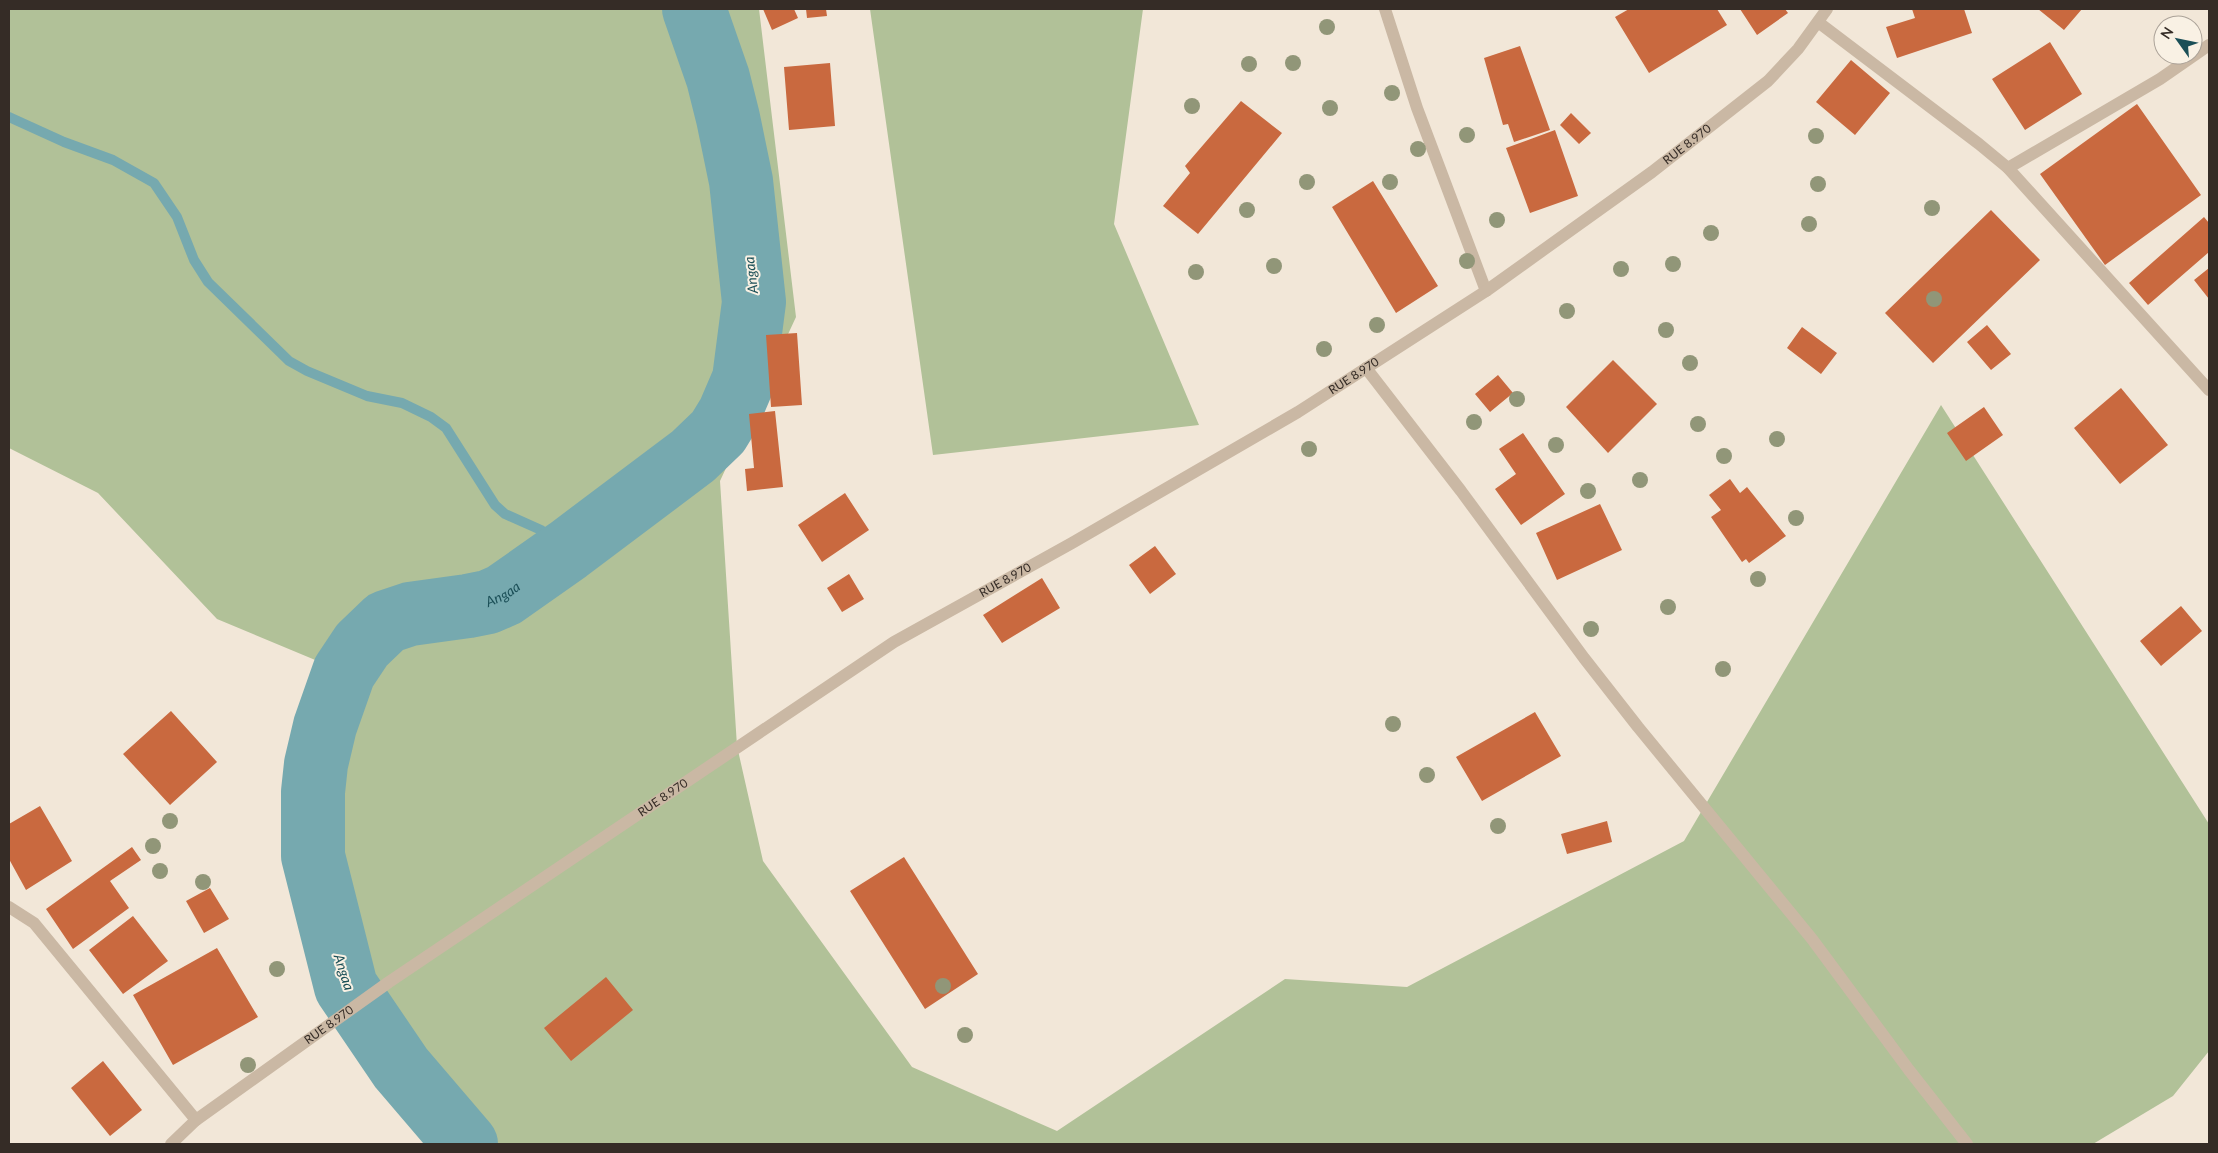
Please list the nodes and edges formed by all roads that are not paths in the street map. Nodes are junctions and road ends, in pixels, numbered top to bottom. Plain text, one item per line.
1 (1385, 9) edge
2 (1827, 9) edge
3 (1818, 22) junction
4 (2209, 45) edge
5 (2008, 168) junction
6 (1486, 291) junction
7 (1366, 368) junction
8 (2209, 390) edge
9 (9, 908) edge
10 (196, 1120) junction
11 (172, 1144) edge
12 (1967, 1144) edge

1 - 6 street
2 - 3 street, RUE 8.970
3 - 5 street
3 - 6 street, RUE 8.970
4 - 5 street
5 - 8 street
6 - 7 street, RUE 8.970
7 - 10 street, RUE 8.970
7 - 12 street
9 - 10 street
10 - 11 street, RUE 8.970

